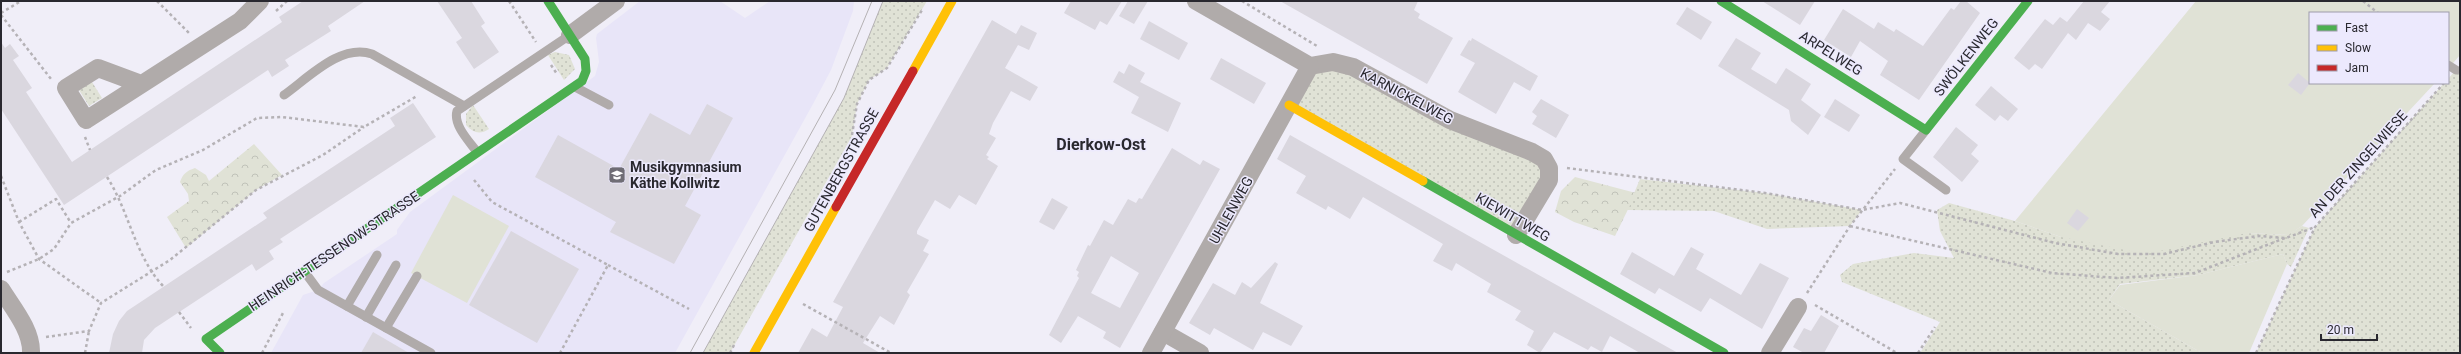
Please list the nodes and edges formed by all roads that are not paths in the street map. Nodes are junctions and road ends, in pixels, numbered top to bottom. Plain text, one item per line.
1 (260, 1) edge
2 (548, 1) edge
3 (616, 1) edge
4 (952, 1) edge
5 (1196, 1) edge
6 (1721, 1) edge
7 (2028, 1) edge
8 (570, 35) junction
9 (1310, 66) junction
10 (141, 84) junction
11 (574, 87) junction
12 (284, 95) dead end
13 (609, 105) dead end
14 (1289, 105) junction
15 (464, 106) junction
16 (1926, 130) junction
17 (477, 152) junction
18 (1946, 190) dead end
19 (1516, 235) junction
20 (377, 255) dead end
21 (396, 265) dead end
22 (304, 272) junction
23 (417, 276) dead end
24 (1, 289) edge
25 (1801, 303) road end
26 (347, 306) junction
27 (366, 317) junction
28 (386, 328) junction
29 (1163, 332) junction
30 (30, 346) edge
31 (220, 353) edge
32 (431, 353) edge
33 (754, 353) edge
34 (1151, 353) edge
35 (1200, 353) edge
36 (1724, 353) edge
37 (1770, 353) edge

1 - 10 street
2 - 8 street, HEINRICH-TESSENOW-STRASSE
3 - 8 street
4 - 33 street, GUTENBERGSTRASSE
5 - 9 street
6 - 16 street, ARPELWEG
7 - 16 street, SWÖLKENWEG
8 - 11 street, HEINRICH-TESSENOW-STRASSE
8 - 15 lane
9 - 14 street, UHLENWEG
9 - 19 street, KARNICKELWEG
10 - 10 street
11 - 13 lane
11 - 17 street, HEINRICH-TESSENOW-STRASSE
12 - 15 lane
14 - 19 street, KIEWITTWEG
14 - 29 street, UHLENWEG
15 - 17 lane
16 - 18 lane
17 - 22 street, HEINRICH-TESSENOW-STRASSE
19 - 36 street, KIEWITTWEG
20 - 26 lane
21 - 27 lane
22 - 26 lane
22 - 31 street, HEINRICH-TESSENOW-STRASSE
23 - 28 lane
24 - 30 street
25 - 37 street
26 - 27 lane
27 - 28 lane
28 - 32 lane
29 - 34 street, UHLENWEG
29 - 35 street

